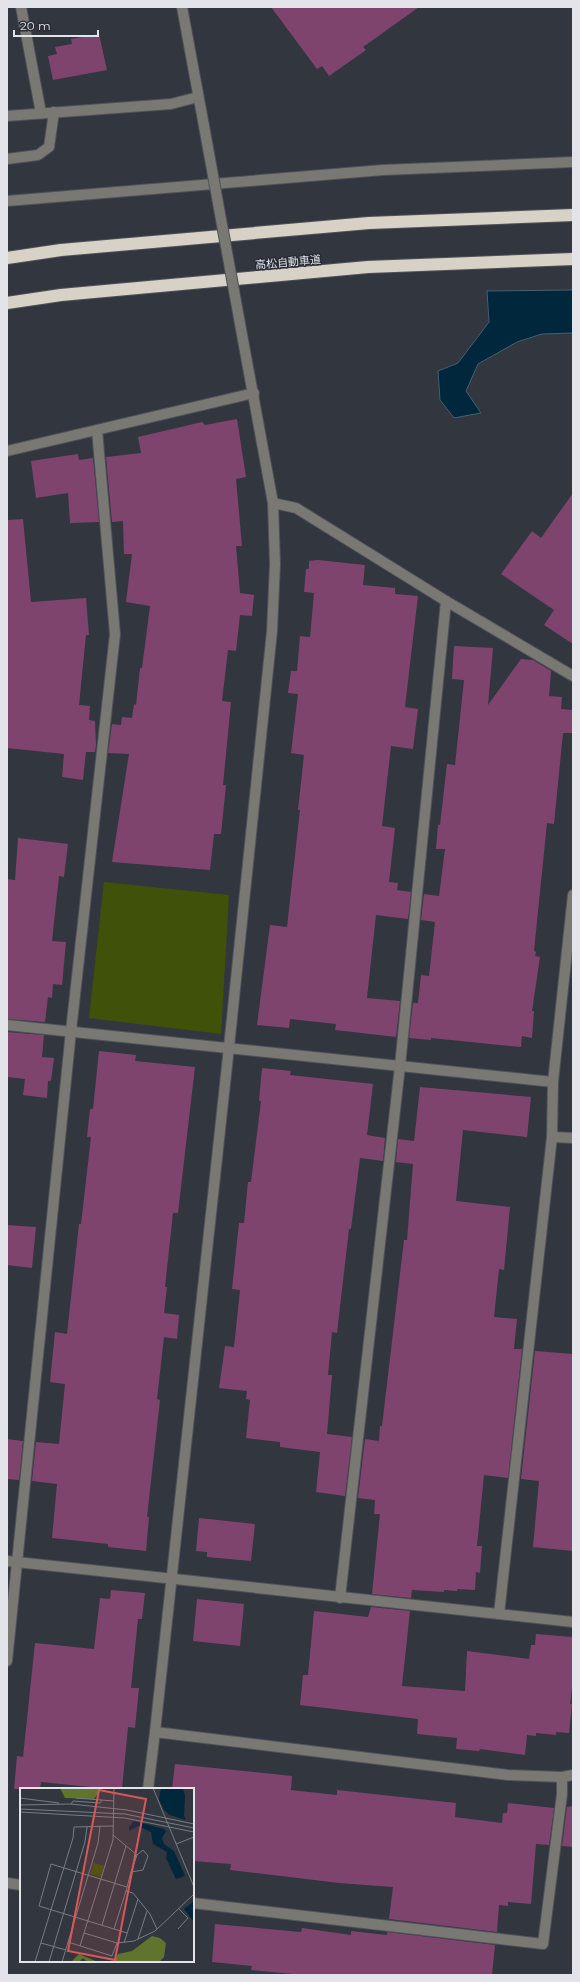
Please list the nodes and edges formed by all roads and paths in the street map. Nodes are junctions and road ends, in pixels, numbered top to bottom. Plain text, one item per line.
1 (21, 7) edge
2 (182, 7) edge
3 (198, 97) junction
4 (54, 112) junction
5 (41, 113) junction
6 (7, 116) edge
7 (7, 159) edge
8 (573, 162) edge
9 (7, 201) edge
10 (573, 215) edge
11 (7, 258) edge
12 (573, 259) edge
13 (7, 303) edge
14 (254, 394) junction
15 (97, 430) junction
16 (7, 451) edge
17 (272, 503) junction
18 (446, 601) junction
19 (573, 676) edge
20 (573, 899) edge
21 (7, 1025) edge
22 (71, 1031) junction
23 (229, 1047) junction
24 (400, 1066) junction
25 (553, 1082) junction
26 (552, 1136) junction
27 (573, 1138) edge
28 (12, 1562) edge
29 (170, 1578) junction
30 (340, 1598) junction
31 (499, 1614) junction
32 (573, 1622) edge
33 (7, 1661) edge
34 (155, 1732) junction
35 (573, 1776) edge
36 (562, 1777) junction
37 (148, 1788) edge
38 (7, 1884) edge
39 (20, 1885) edge
40 (194, 1903) edge

1 - 5 street
2 - 3 street
3 - 4 street
3 - 14 street, bridge
4 - 5 street
4 - 7 street
5 - 6 street
8 - 9 street
10 - 11 highway
12 - 13 highway, 高松自動車道
14 - 15 street
14 - 17 street
15 - 16 street
15 - 22 street
17 - 18 street
17 - 23 street
18 - 19 street
18 - 24 street
20 - 25 street
21 - 22 street
22 - 23 street
22 - 28 street
23 - 24 street
23 - 29 street
24 - 25 street
24 - 30 street
25 - 26 street
26 - 27 street
26 - 31 street
28 - 29 street
28 - 33 street
29 - 30 street
29 - 34 street
30 - 31 street
31 - 32 street
34 - 36 street
34 - 37 street
35 - 36 street
36 - 40 street
38 - 39 street

